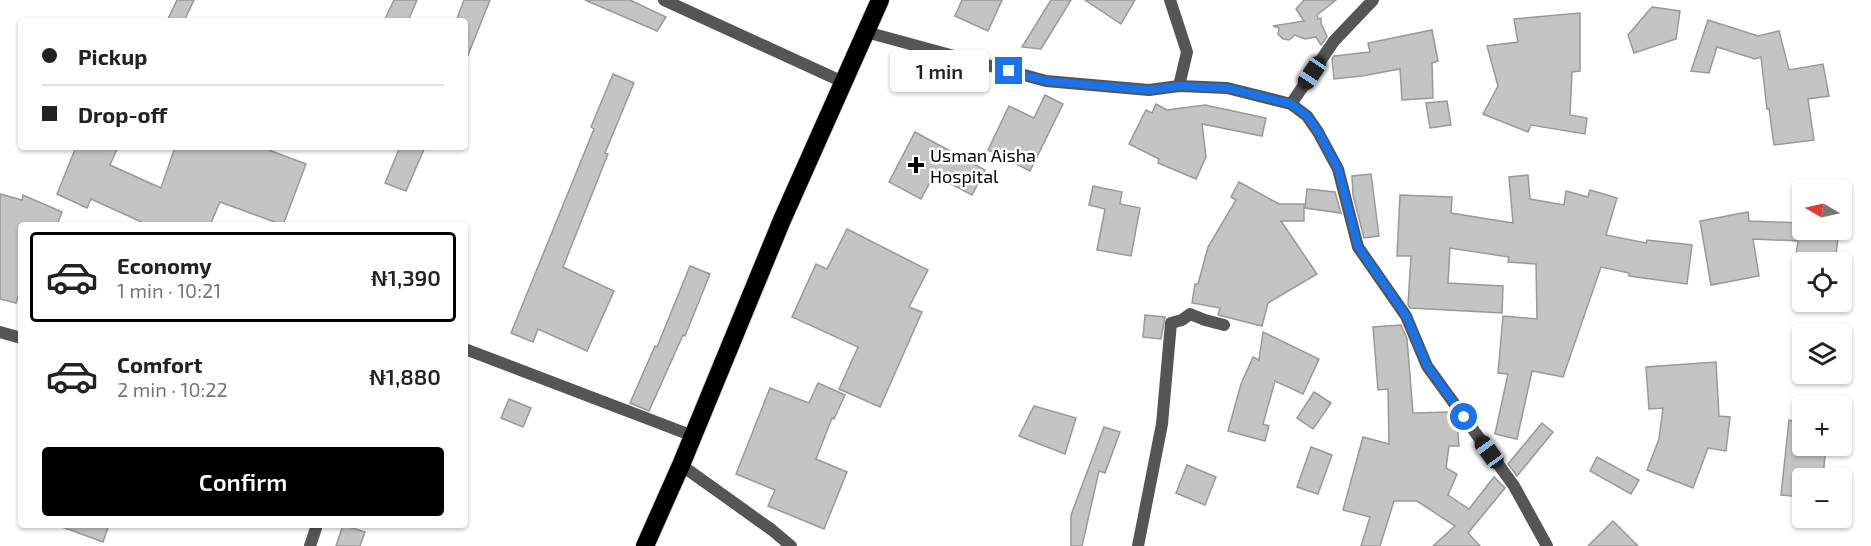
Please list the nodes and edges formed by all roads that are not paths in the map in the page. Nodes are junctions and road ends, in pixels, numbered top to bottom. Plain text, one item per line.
1 (664, 0) edge
2 (880, 0) edge
3 (1170, 0) edge
4 (1373, 0) edge
5 (866, 32) junction
6 (843, 82) junction
7 (1179, 86) junction
8 (1291, 104) junction
9 (1224, 325) dead end
10 (0, 332) edge
11 (18, 337) edge
12 (468, 350) edge
13 (693, 436) junction
14 (681, 465) junction
15 (316, 528) edge
16 (310, 546) edge
17 (645, 546) edge
18 (791, 546) edge
19 (1138, 546) edge
20 (1547, 546) edge

1 - 6 street
2 - 5 highway
3 - 7 street
4 - 8 street
5 - 6 highway
5 - 7 street
6 - 13 highway
7 - 8 street
8 - 20 street
9 - 19 street
10 - 11 street
12 - 13 street
13 - 14 highway
14 - 17 highway
14 - 18 street
15 - 16 street

